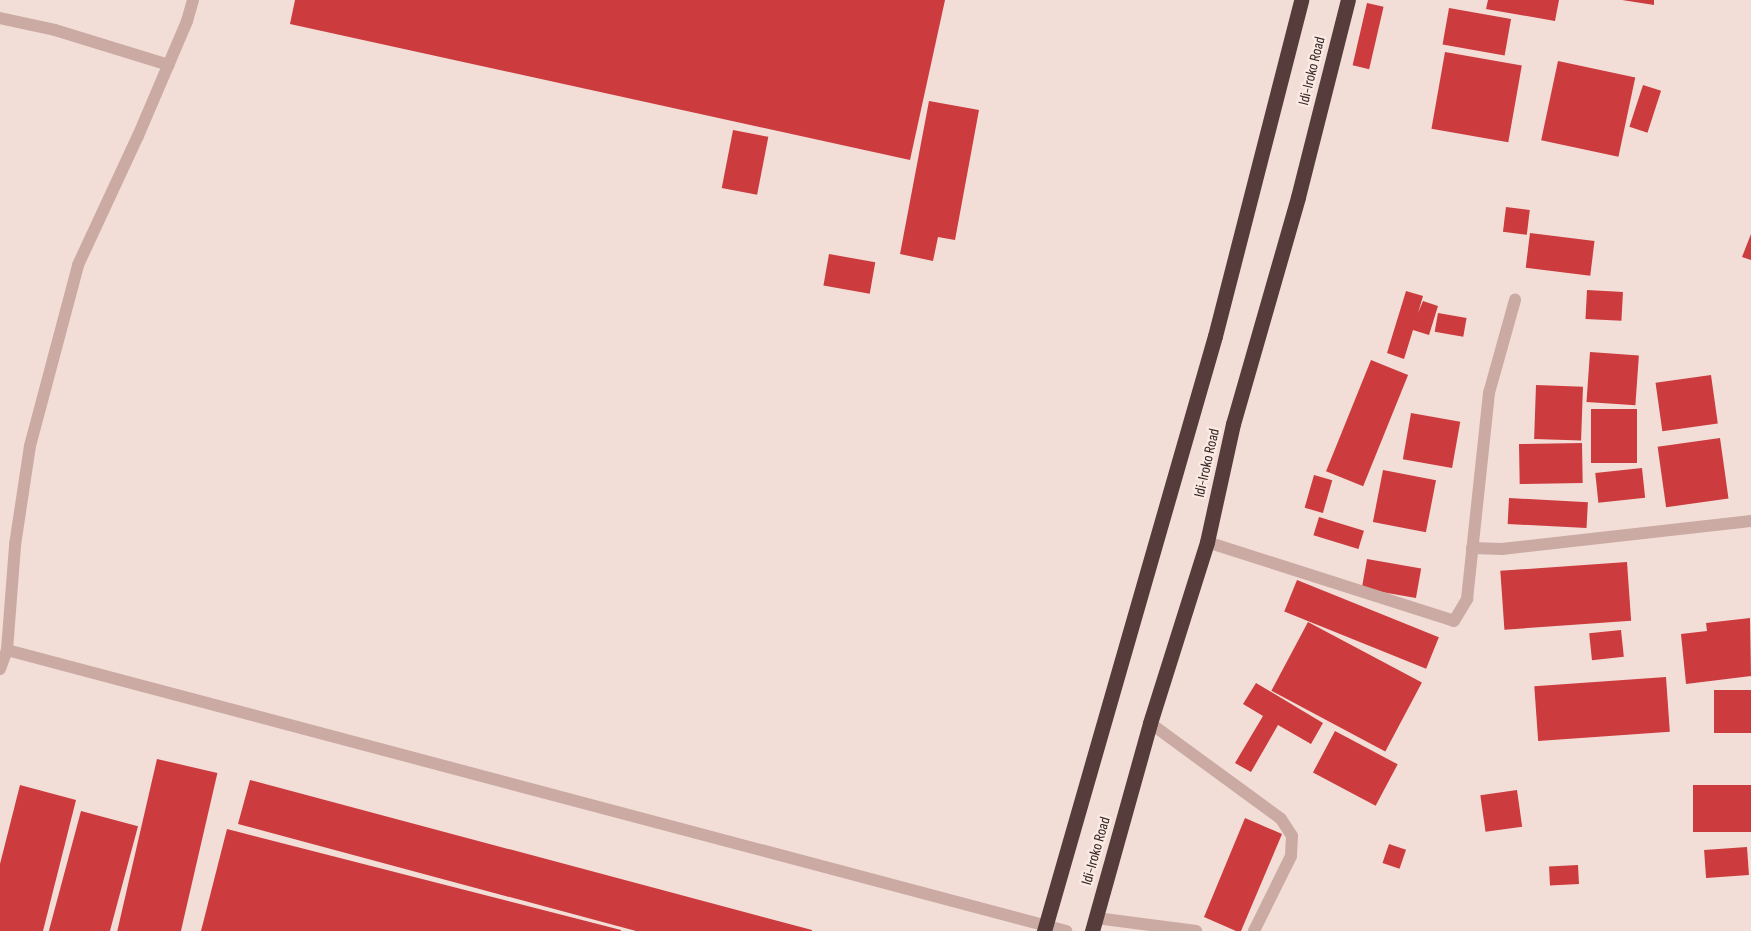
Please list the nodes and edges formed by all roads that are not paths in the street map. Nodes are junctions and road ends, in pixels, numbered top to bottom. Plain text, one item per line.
1 (193, 0) edge
2 (1301, 0) edge
3 (1348, 0) edge
4 (0, 18) edge
5 (169, 65) junction
6 (1515, 300) dead end
7 (1751, 520) edge
8 (1207, 542) junction
9 (1472, 548) junction
10 (7, 650) junction
11 (0, 669) edge
12 (1150, 723) junction
13 (1094, 924) edge
14 (1045, 927) edge
15 (1066, 931) edge
16 (1196, 931) edge
17 (1254, 931) edge

1 - 5 street
2 - 14 highway
3 - 8 highway, Idi-Iroko Road
4 - 5 street
5 - 10 street
6 - 9 street
7 - 9 street
8 - 9 street
8 - 12 highway, Idi-Iroko Road
10 - 11 street
10 - 14 street
12 - 13 highway, Idi-Iroko Road
12 - 17 street
13 - 16 street
14 - 15 street

